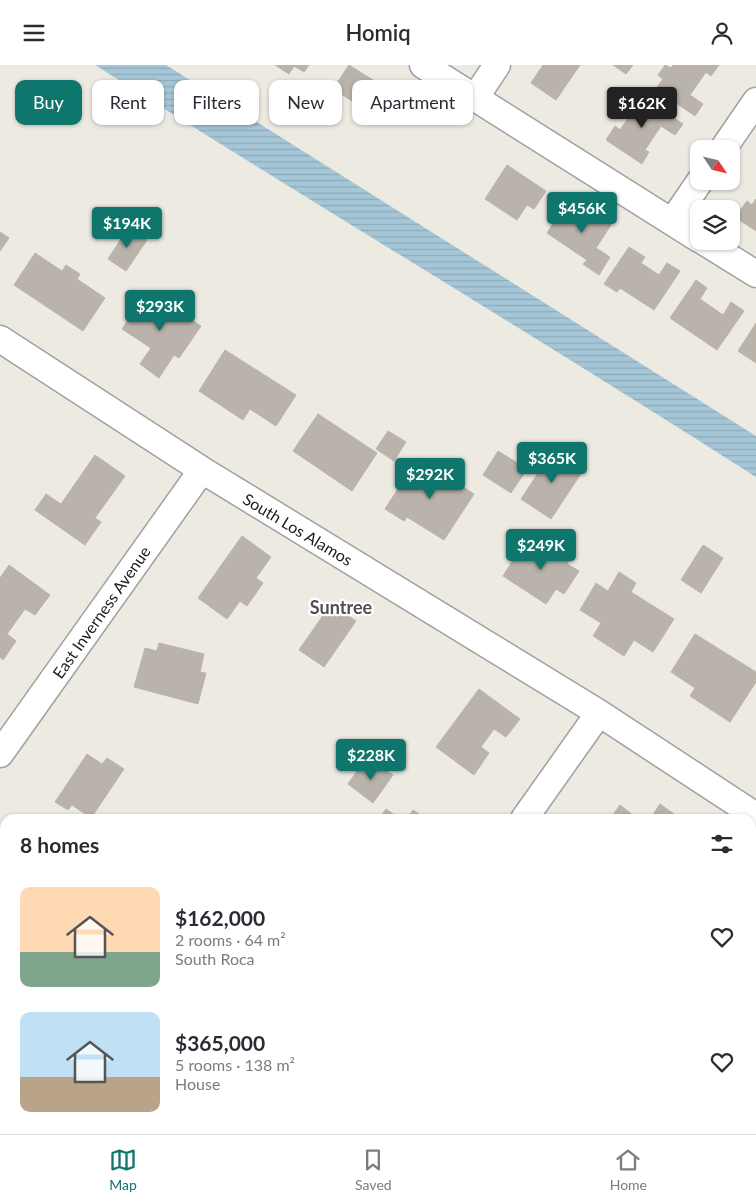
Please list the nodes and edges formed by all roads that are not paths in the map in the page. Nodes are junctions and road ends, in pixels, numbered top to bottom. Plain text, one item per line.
1 (423, 65) edge
2 (497, 65) edge
3 (475, 98) junction
4 (756, 101) edge
5 (729, 140) edge
6 (694, 190) edge
7 (672, 222) junction
8 (690, 233) edge
9 (717, 250) edge
10 (756, 274) edge
11 (0, 339) edge
12 (202, 470) junction
13 (599, 713) junction
14 (0, 754) edge
15 (528, 814) edge
16 (753, 814) edge

1 - 3 street
2 - 3 street
3 - 7 street
4 - 5 street
6 - 7 street
7 - 8 street
9 - 10 street
11 - 12 street, South Los Alamos
12 - 13 street, South Los Alamos
12 - 14 street, East Inverness Avenue
13 - 15 street
13 - 16 street, South Los Alamos

